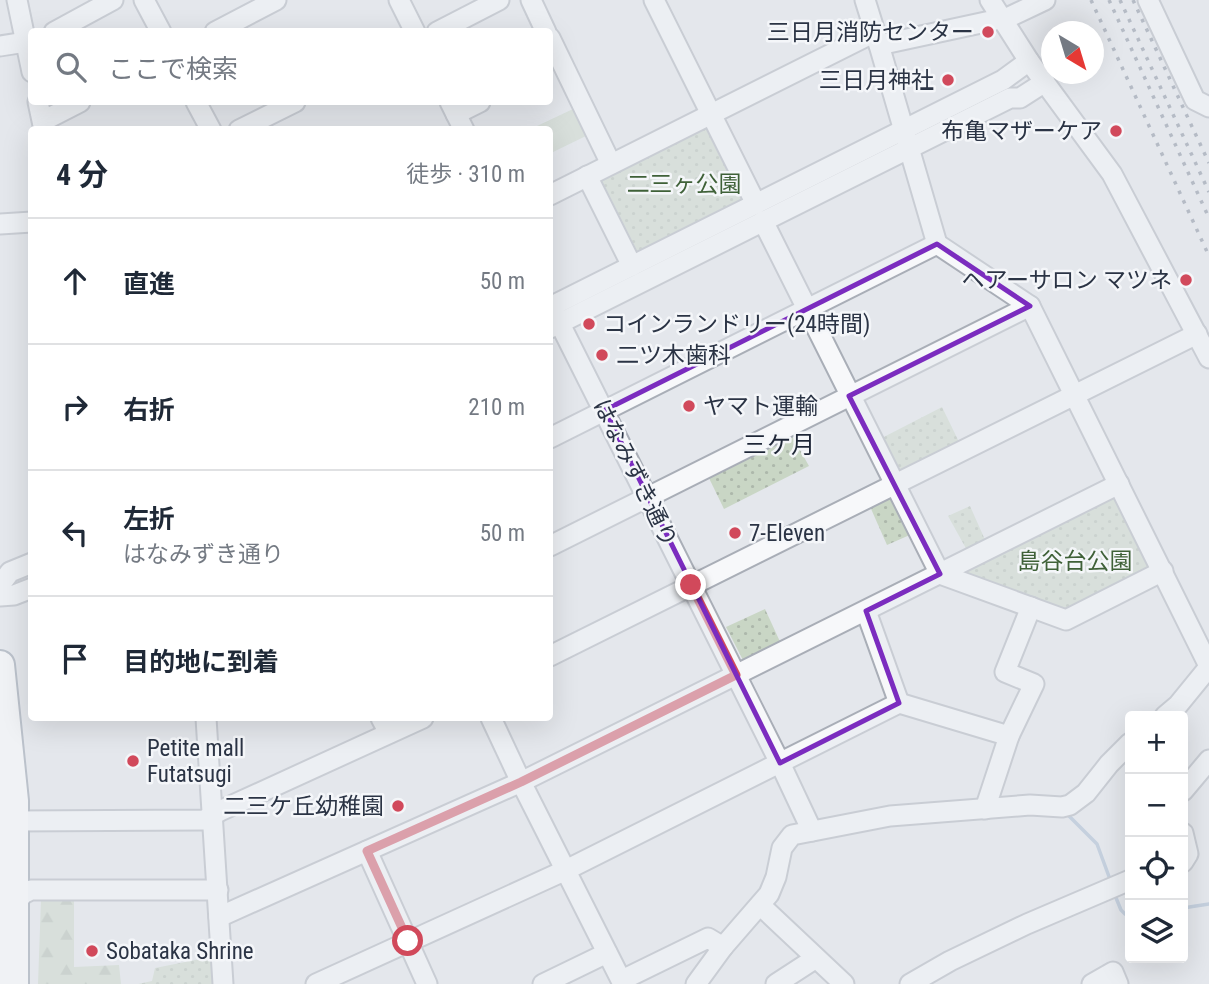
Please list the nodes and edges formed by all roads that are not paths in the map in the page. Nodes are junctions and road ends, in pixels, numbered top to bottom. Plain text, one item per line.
1 (17, 0) edge
2 (114, 0) edge
3 (144, 0) edge
4 (276, 0) edge
5 (399, 0) edge
6 (499, 0) edge
7 (531, 0) edge
8 (654, 0) edge
9 (865, 0) edge
10 (990, 0) edge
11 (1045, 0) edge
12 (1148, 0) edge
13 (1000, 19) junction
14 (62, 28) edge
15 (159, 28) edge
16 (223, 28) edge
17 (413, 28) edge
18 (445, 28) edge
19 (544, 28) edge
20 (877, 38) junction
21 (28, 42) edge
22 (0, 46) edge
23 (1029, 61) junction
24 (555, 64) edge
25 (1041, 77) edge
26 (1042, 84) edge
27 (1046, 84) edge
28 (72, 105) edge
29 (198, 105) edge
30 (291, 105) edge
31 (477, 105) edge
32 (1209, 107) edge
33 (711, 115) junction
34 (42, 117) edge
35 (460, 121) edge
36 (265, 124) edge
37 (209, 126) edge
38 (906, 140) junction
39 (611, 164) junction
40 (587, 176) junction
41 (553, 193) edge
42 (760, 213) junction
43 (28, 222) edge
44 (0, 224) edge
45 (937, 244) junction
46 (632, 266) junction
47 (1030, 306) junction
48 (807, 310) junction
49 (553, 312) edge
50 (553, 313) edge
51 (553, 315) edge
52 (1197, 334) junction
53 (1209, 358) edge
54 (1075, 394) junction
55 (849, 396) junction
56 (605, 411) junction
57 (553, 437) edge
58 (1119, 484) junction
59 (894, 485) junction
60 (646, 498) junction
61 (553, 544) edge
62 (28, 565) edge
63 (1163, 571) junction
64 (940, 574) junction
65 (0, 585) edge
66 (691, 585) junction
67 (28, 590) edge
68 (0, 596) edge
69 (1031, 607) junction
70 (866, 611) junction
71 (553, 654) edge
72 (0, 666) edge
73 (1209, 667) edge
74 (736, 675) junction
75 (899, 704) junction
76 (1171, 711) edge
77 (206, 721) edge
78 (407, 721) edge
79 (492, 721) edge
80 (385, 725) edge
81 (1009, 736) junction
82 (1125, 748) edge
83 (1209, 760) edge
84 (780, 763) junction
85 (521, 782) junction
86 (1188, 785) edge
87 (10, 808) edge
88 (985, 809) junction
89 (214, 815) junction
90 (812, 831) junction
91 (367, 851) junction
92 (566, 870) junction
93 (1125, 882) edge
94 (218, 890) junction
95 (760, 905) junction
96 (7, 914) edge
97 (219, 917) junction
98 (408, 941) junction
99 (723, 947) junction
100 (607, 953) junction
101 (817, 958) junction
102 (622, 982) edge
103 (13, 984) edge
104 (223, 984) edge
105 (316, 984) edge
106 (427, 984) edge
107 (543, 984) edge
108 (696, 984) edge
109 (776, 984) edge
110 (844, 984) edge
111 (910, 984) edge
112 (1092, 984) edge
113 (1118, 984) edge

1 - 21 street
2 - 14 street
3 - 15 street
4 - 16 street
5 - 17 street
6 - 18 street
7 - 19 street
8 - 33 street
9 - 20 street
10 - 13 street
11 - 13 street
12 - 32 street
13 - 20 street
13 - 23 street
20 - 33 street
20 - 38 street
21 - 22 street
23 - 25 street
23 - 38 street
24 - 39 street
26 - 38 street
27 - 52 street
28 - 34 street
29 - 37 street
30 - 36 street
31 - 35 street
33 - 39 street
33 - 42 street
38 - 42 street
38 - 45 street
39 - 40 street
40 - 41 street
40 - 46 street
42 - 46 street
42 - 48 street
42 - 50 street
43 - 44 street
45 - 47 street
45 - 48 street
46 - 49 street
47 - 54 street
47 - 55 street
48 - 55 street
48 - 56 street
51 - 56 street, はなみずき通り
52 - 53 street
52 - 54 street
54 - 58 street
54 - 59 street
55 - 59 street
55 - 60 street
56 - 57 street
56 - 60 street, はなみずき通り
58 - 63 street
58 - 64 street
59 - 64 street
59 - 66 street
60 - 61 street
60 - 66 street, はなみずき通り
62 - 65 street
63 - 69 street
63 - 73 street
64 - 69 street
64 - 70 street
66 - 71 street
66 - 74 street, はなみずき通り
67 - 68 street
69 - 81 street
70 - 74 street
70 - 75 street
72 - 87 highway
73 - 76 street
74 - 84 street, はなみずき通り
74 - 85 street
75 - 81 street
75 - 84 street
77 - 89 street
78 - 80 street
79 - 85 street
80 - 89 street
81 - 88 street
82 - 88 street
83 - 86 street
84 - 90 street, はなみずき通り
84 - 92 street
85 - 91 street
85 - 92 street
87 - 89 street
87 - 96 highway
88 - 90 street
89 - 94 street
90 - 95 street
91 - 97 street
91 - 98 street
92 - 98 street
92 - 100 street
93 - 111 street
94 - 96 street
94 - 97 street
95 - 99 street
95 - 101 street
96 - 103 highway
97 - 104 street
98 - 105 street
98 - 106 street
99 - 102 street
99 - 108 street
100 - 102 street
100 - 107 street
101 - 109 street
101 - 110 street
112 - 113 street

